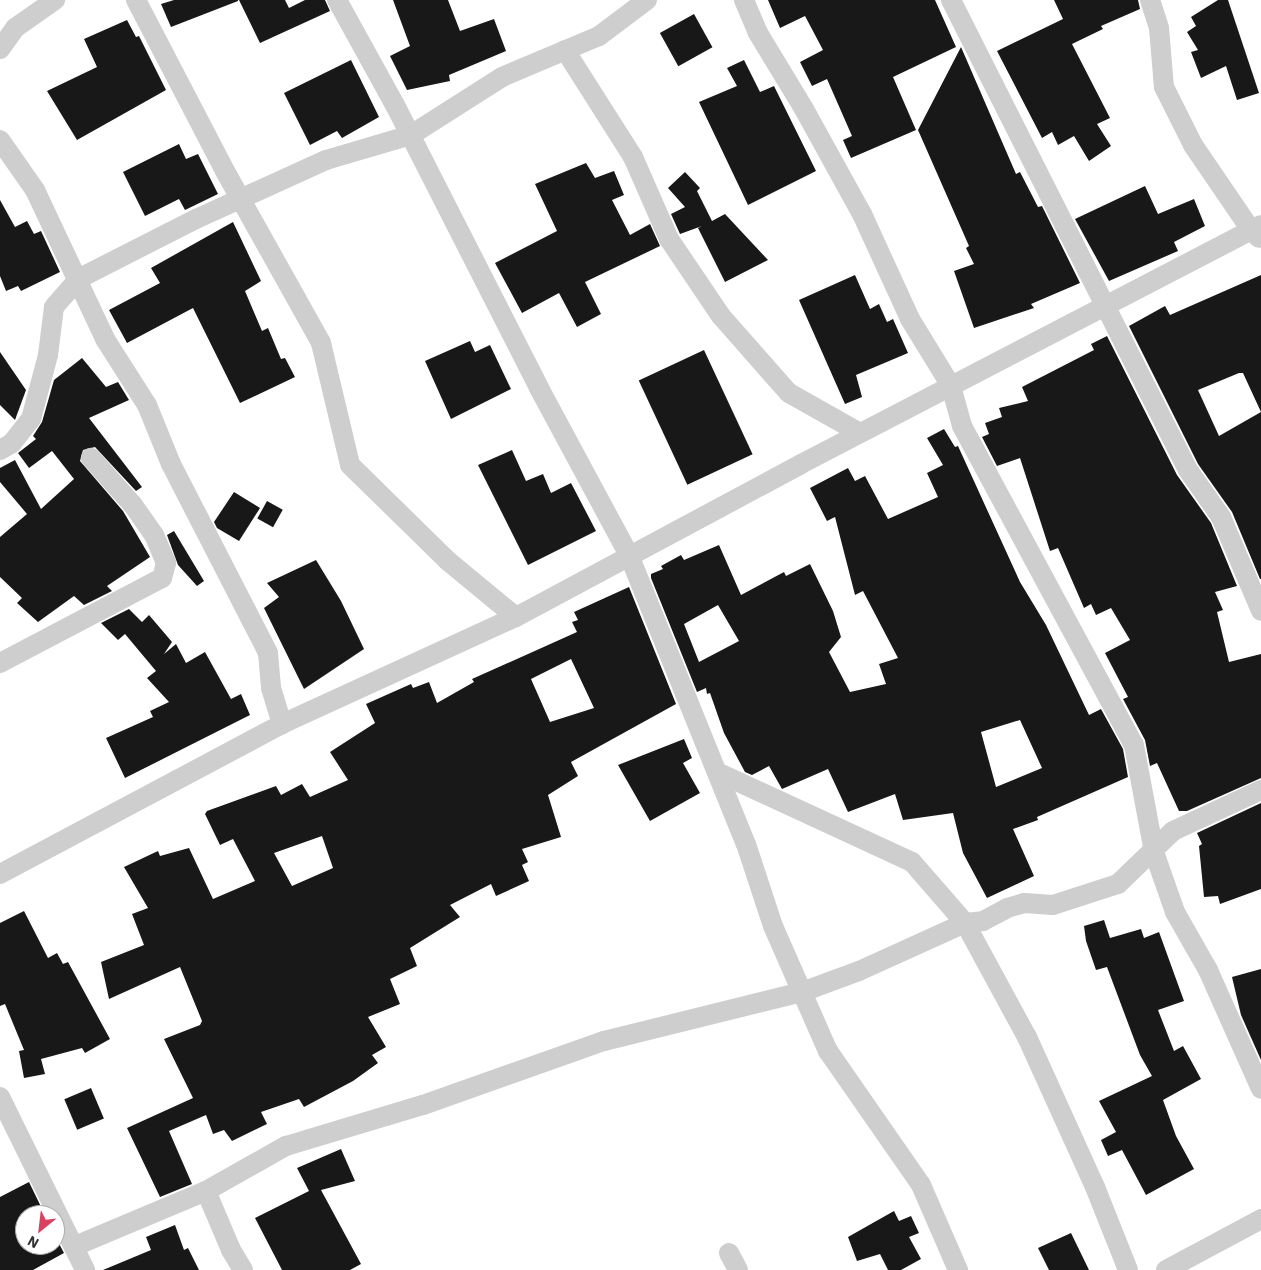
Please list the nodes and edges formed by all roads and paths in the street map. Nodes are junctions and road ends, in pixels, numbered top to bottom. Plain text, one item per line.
1 (54, 0) edge
2 (136, 0) edge
3 (337, 0) edge
4 (647, 0) edge
5 (744, 0) edge
6 (951, 0) edge
7 (1150, 0) edge
8 (0, 49) edge
9 (565, 50) junction
10 (411, 135) junction
11 (0, 140) edge
12 (241, 200) junction
13 (1258, 232) edge
14 (78, 279) junction
15 (1105, 306) junction
16 (951, 386) junction
17 (860, 433) junction
18 (0, 450) edge
19 (91, 458) dead end
20 (629, 555) junction
21 (1261, 611) edge
22 (516, 617) junction
23 (0, 664) edge
24 (282, 724) junction
25 (717, 772) junction
26 (1261, 790) edge
27 (1154, 852) junction
28 (0, 874) edge
29 (965, 922) junction
30 (802, 992) junction
31 (1261, 1089) edge
32 (0, 1097) edge
33 (206, 1191) junction
34 (1261, 1219) edge
35 (74, 1246) junction
36 (85, 1270) edge
37 (243, 1270) edge
38 (958, 1270) edge
39 (1128, 1270) edge
40 (1166, 1270) edge

1 - 8 street
2 - 12 street
3 - 10 street
4 - 9 street
5 - 16 street
6 - 15 street
7 - 13 street
9 - 10 street
9 - 17 street
10 - 12 street
10 - 20 street
11 - 14 street
12 - 14 street
12 - 22 street
13 - 15 street
14 - 18 street
14 - 24 street
15 - 16 street
15 - 21 street
16 - 17 street
16 - 27 street
17 - 20 street
19 - 23 street
20 - 22 street
20 - 25 street
22 - 24 street
24 - 28 street
25 - 29 street
25 - 30 street
26 - 27 street
27 - 29 street
27 - 31 street
29 - 30 street
29 - 39 street
30 - 33 street
30 - 38 street
32 - 35 street
33 - 35 street
33 - 37 street
34 - 40 street
35 - 36 street

